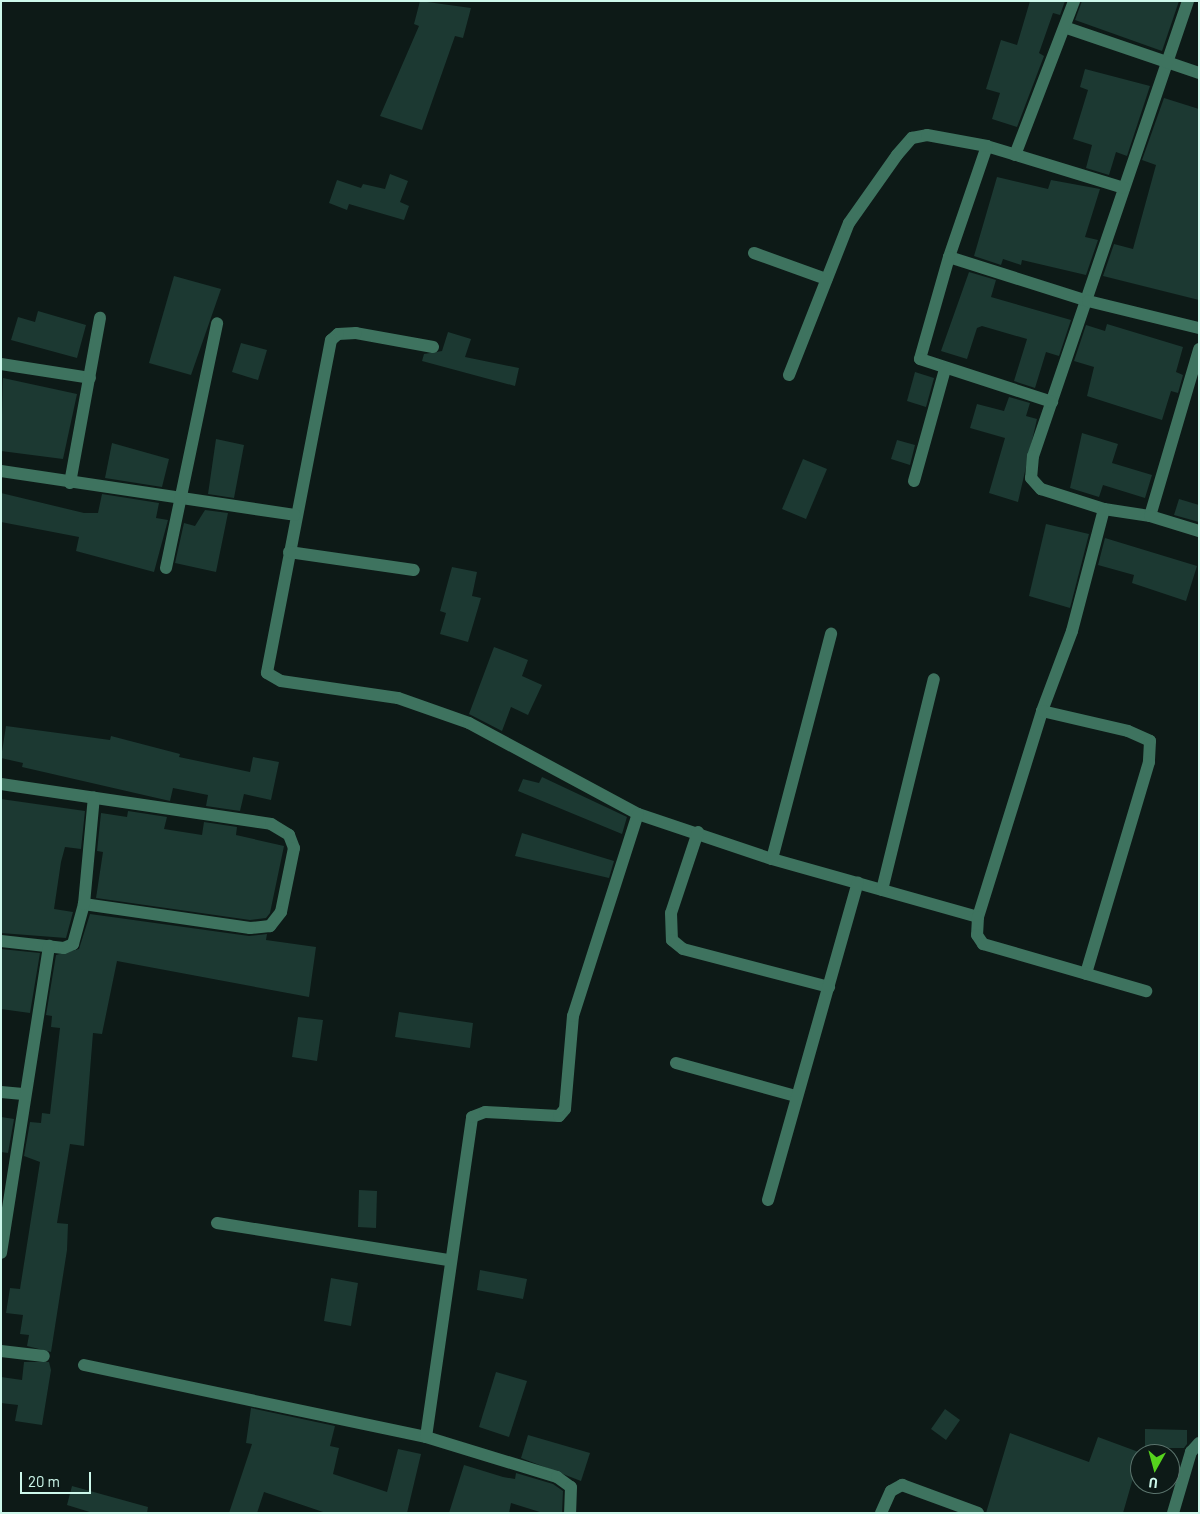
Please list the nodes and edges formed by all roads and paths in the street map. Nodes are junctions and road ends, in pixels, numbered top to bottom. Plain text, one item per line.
1 (1074, 1) edge
2 (1188, 1) edge
3 (1067, 28) junction
4 (1169, 63) junction
5 (1199, 73) edge
6 (987, 146) junction
7 (1015, 155) junction
8 (1124, 188) junction
9 (754, 253) dead end
10 (949, 257) junction
11 (826, 279) junction
12 (1088, 300) junction
13 (100, 318) dead end
14 (218, 324) dead end
15 (1199, 328) edge
16 (432, 348) dead end
17 (1199, 349) edge
18 (1, 364) edge
19 (946, 369) junction
20 (789, 375) dead end
21 (90, 378) junction
22 (1052, 402) junction
23 (1, 471) edge
24 (914, 481) dead end
25 (70, 483) junction
26 (179, 497) junction
27 (1104, 509) junction
28 (295, 515) junction
29 (1150, 516) junction
30 (1199, 531) edge
31 (289, 552) junction
32 (166, 568) dead end
33 (414, 570) dead end
34 (831, 634) dead end
35 (934, 679) dead end
36 (1042, 711) junction
37 (1, 784) edge
38 (94, 798) junction
39 (638, 814) junction
40 (698, 832) junction
41 (772, 859) junction
42 (858, 882) junction
43 (882, 890) junction
44 (84, 904) junction
45 (978, 917) junction
46 (1, 941) edge
47 (49, 946) junction
48 (1086, 974) junction
49 (829, 987) junction
50 (1146, 991) dead end
51 (676, 1063) dead end
52 (1, 1092) edge
53 (23, 1094) junction
54 (796, 1096) junction
55 (768, 1200) dead end
56 (217, 1224) dead end
57 (1, 1253) edge
58 (448, 1260) junction
59 (1, 1351) edge
60 (44, 1356) dead end
61 (84, 1365) dead end
62 (426, 1437) junction
63 (1199, 1443) edge
64 (570, 1513) edge
65 (881, 1513) edge
66 (978, 1513) edge
67 (1173, 1513) edge

1 - 3 street
2 - 4 street
3 - 4 street
3 - 7 street
4 - 5 street
4 - 8 street
6 - 7 street
6 - 10 street
6 - 11 street
7 - 8 street
8 - 12 street
9 - 11 street
10 - 12 street
10 - 19 street
11 - 20 street
12 - 15 street
12 - 22 street
13 - 21 street
14 - 26 street
16 - 28 street
17 - 29 street
18 - 21 street
19 - 22 street
19 - 24 street
21 - 25 street
22 - 27 street
23 - 25 street
25 - 26 street
26 - 28 street
26 - 32 street
27 - 29 street
27 - 36 street
28 - 31 street
29 - 30 street
31 - 33 street
31 - 39 street
34 - 41 street
35 - 43 street
36 - 45 street
36 - 48 street
37 - 38 street
38 - 44 street
38 - 44 street
39 - 40 street
39 - 58 street
40 - 41 street
40 - 49 street
41 - 42 street
42 - 43 street
42 - 49 street
43 - 45 street
44 - 47 street
45 - 48 street
46 - 47 street
47 - 53 street
48 - 50 street
49 - 54 street
51 - 54 street
52 - 53 street
53 - 57 street
54 - 55 street
56 - 58 street
58 - 62 street
59 - 60 street
61 - 62 street
62 - 64 street
63 - 67 street
65 - 66 street

